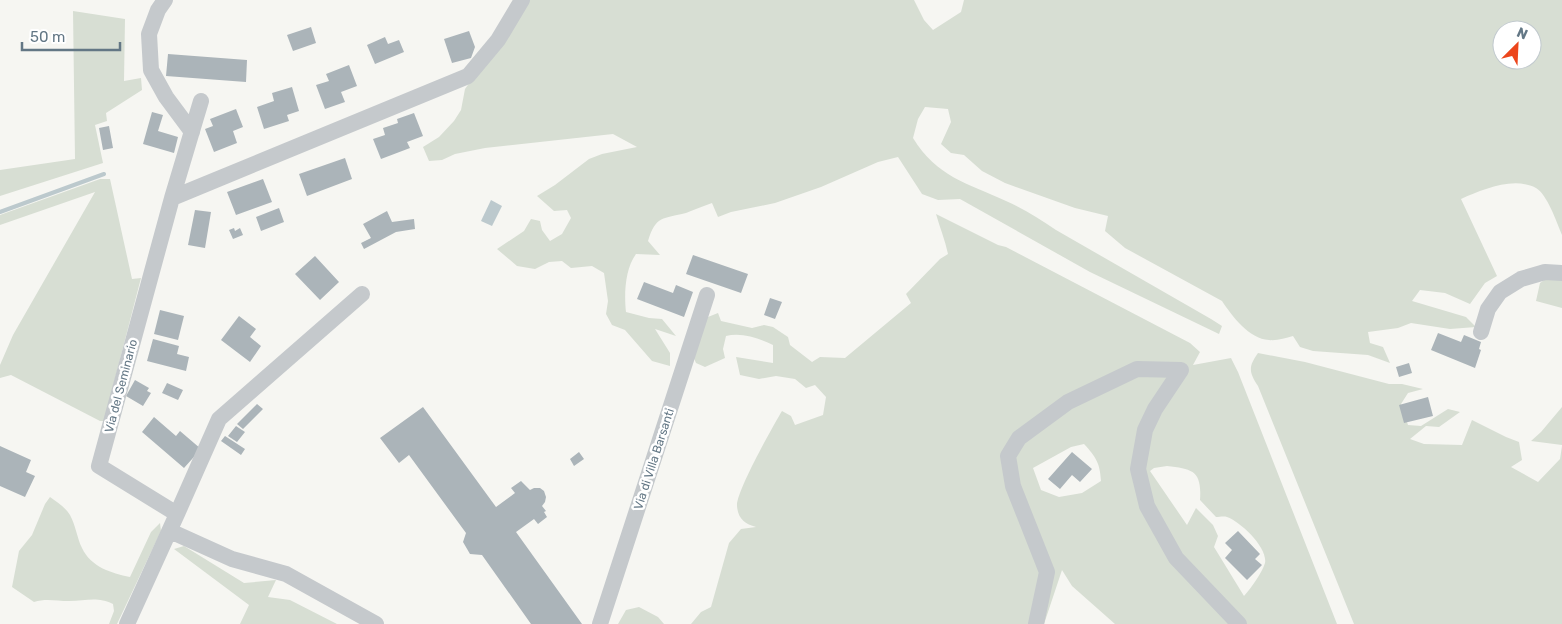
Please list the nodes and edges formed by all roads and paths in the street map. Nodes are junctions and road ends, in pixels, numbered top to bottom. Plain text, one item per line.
1 (165, 0) edge
2 (522, 0) edge
3 (201, 101) dead end
4 (192, 132) junction
5 (172, 198) junction
6 (1562, 273) edge
7 (362, 294) dead end
8 (707, 295) dead end
9 (1481, 332) dead end
10 (177, 514) junction
11 (170, 531) junction
12 (127, 624) edge
13 (376, 624) edge
14 (600, 624) edge
15 (1036, 624) edge
16 (1239, 624) edge

1 - 4 street
2 - 5 street
3 - 4 street, Via del Seminario
4 - 5 street, Via del Seminario
5 - 10 street, Via del Seminario
6 - 9 street
7 - 10 street
8 - 14 street, Via di Villa Barsanti
10 - 11 street
11 - 12 street
11 - 13 street
15 - 16 street

